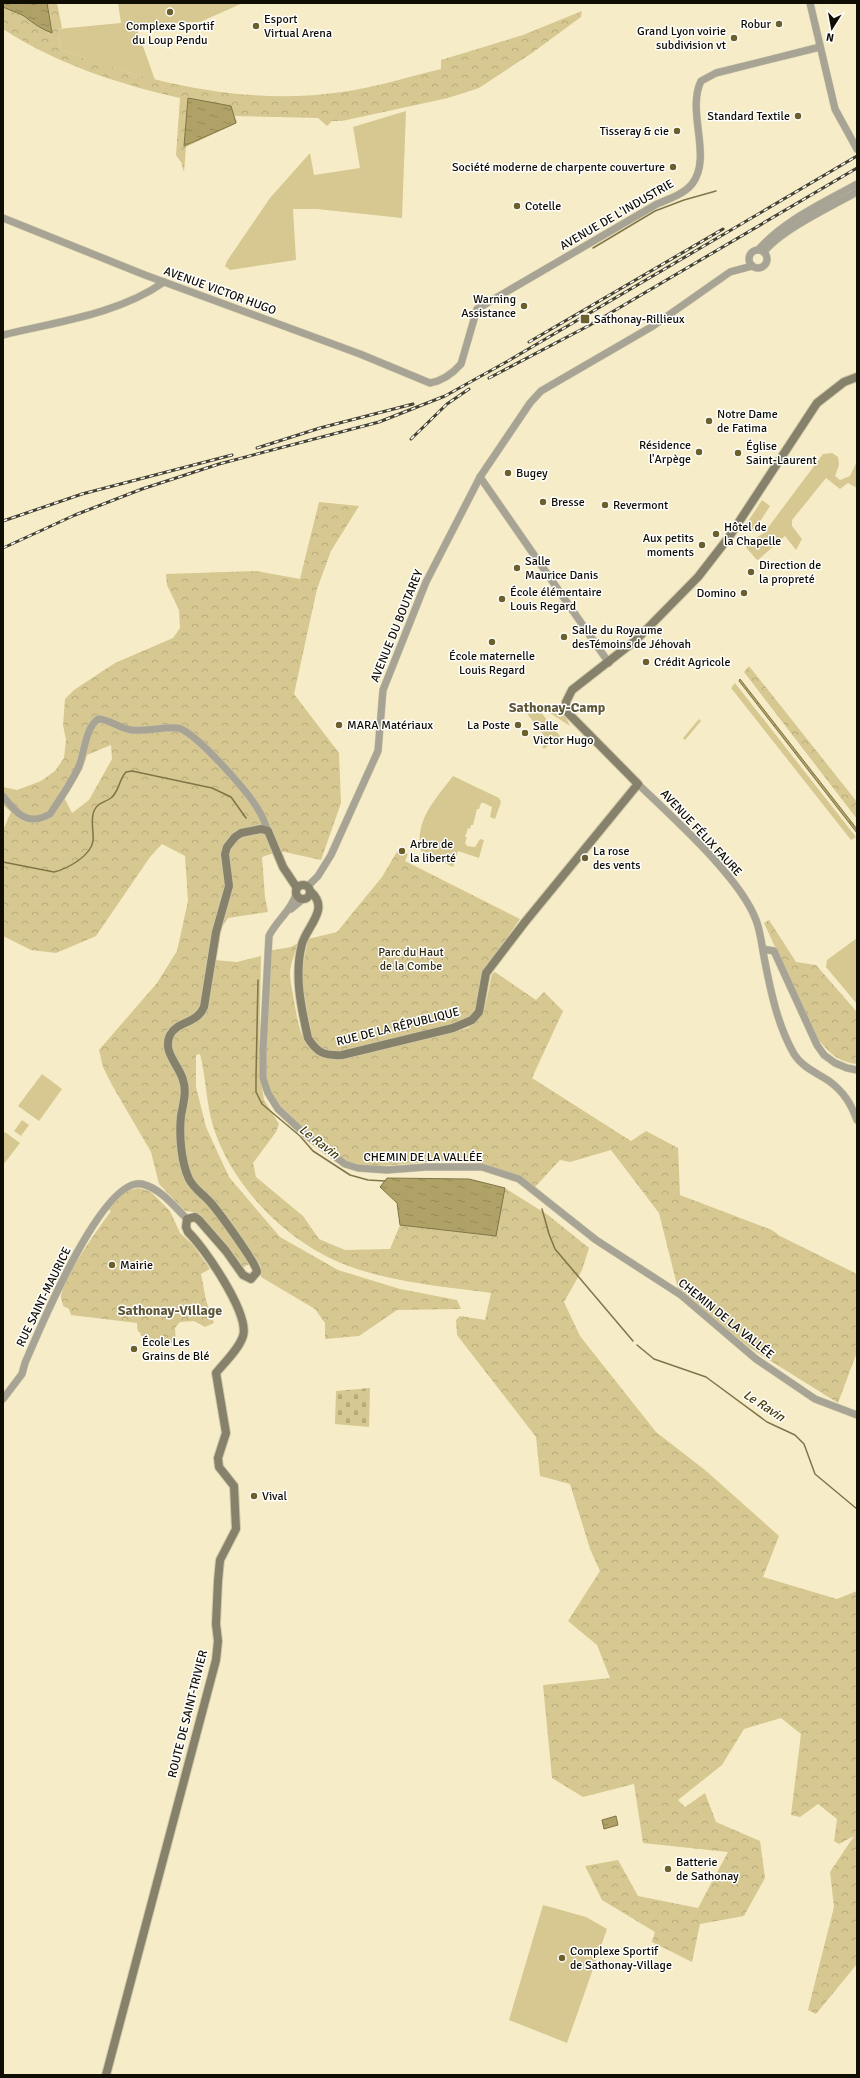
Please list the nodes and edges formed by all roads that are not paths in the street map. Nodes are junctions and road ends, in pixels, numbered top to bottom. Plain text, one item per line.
1 (810, 3) edge
2 (820, 47) junction
3 (857, 148) edge
4 (857, 184) edge
5 (857, 192) edge
6 (3, 218) edge
7 (762, 250) junction
8 (750, 263) junction
9 (164, 282) junction
10 (3, 335) edge
11 (857, 377) edge
12 (430, 383) joint
13 (480, 477) junction
14 (609, 663) junction
15 (638, 784) junction
16 (3, 796) edge
17 (268, 831) junction
18 (304, 892) junction
19 (763, 949) junction
20 (266, 958) joint
21 (857, 1070) edge
22 (857, 1120) edge
23 (187, 1219) junction
24 (3, 1399) edge
25 (857, 1415) edge
26 (106, 2075) edge

1 - 2 street
2 - 3 street
2 - 12 street, AVENUE DE L'INDUSTRIE
4 - 7 street
5 - 7 street
6 - 9 street, AVENUE VICTOR HUGO
7 - 8 street
7 - 8 street
8 - 13 street, AVENUE DU BOUTAREY
9 - 10 street
9 - 12 street, AVENUE VICTOR HUGO
11 - 14 main road
13 - 14 street
13 - 18 street, AVENUE DU BOUTAREY
14 - 15 main road, AVENUE FÉLIX FAURE
15 - 18 main road, RUE DE LA RÉPUBLIQUE
15 - 19 street, AVENUE FÉLIX FAURE
16 - 17 street
17 - 18 main road
17 - 23 main road
18 - 20 street, AVENUE DU BOUTAREY
19 - 21 street
19 - 22 street, AVENUE FÉLIX FAURE
20 - 25 street, CHEMIN DE LA VALLÉE
23 - 24 street, RUE SAINT-MAURICE
23 - 26 main road, ROUTE DE SAINT-TRIVIER

